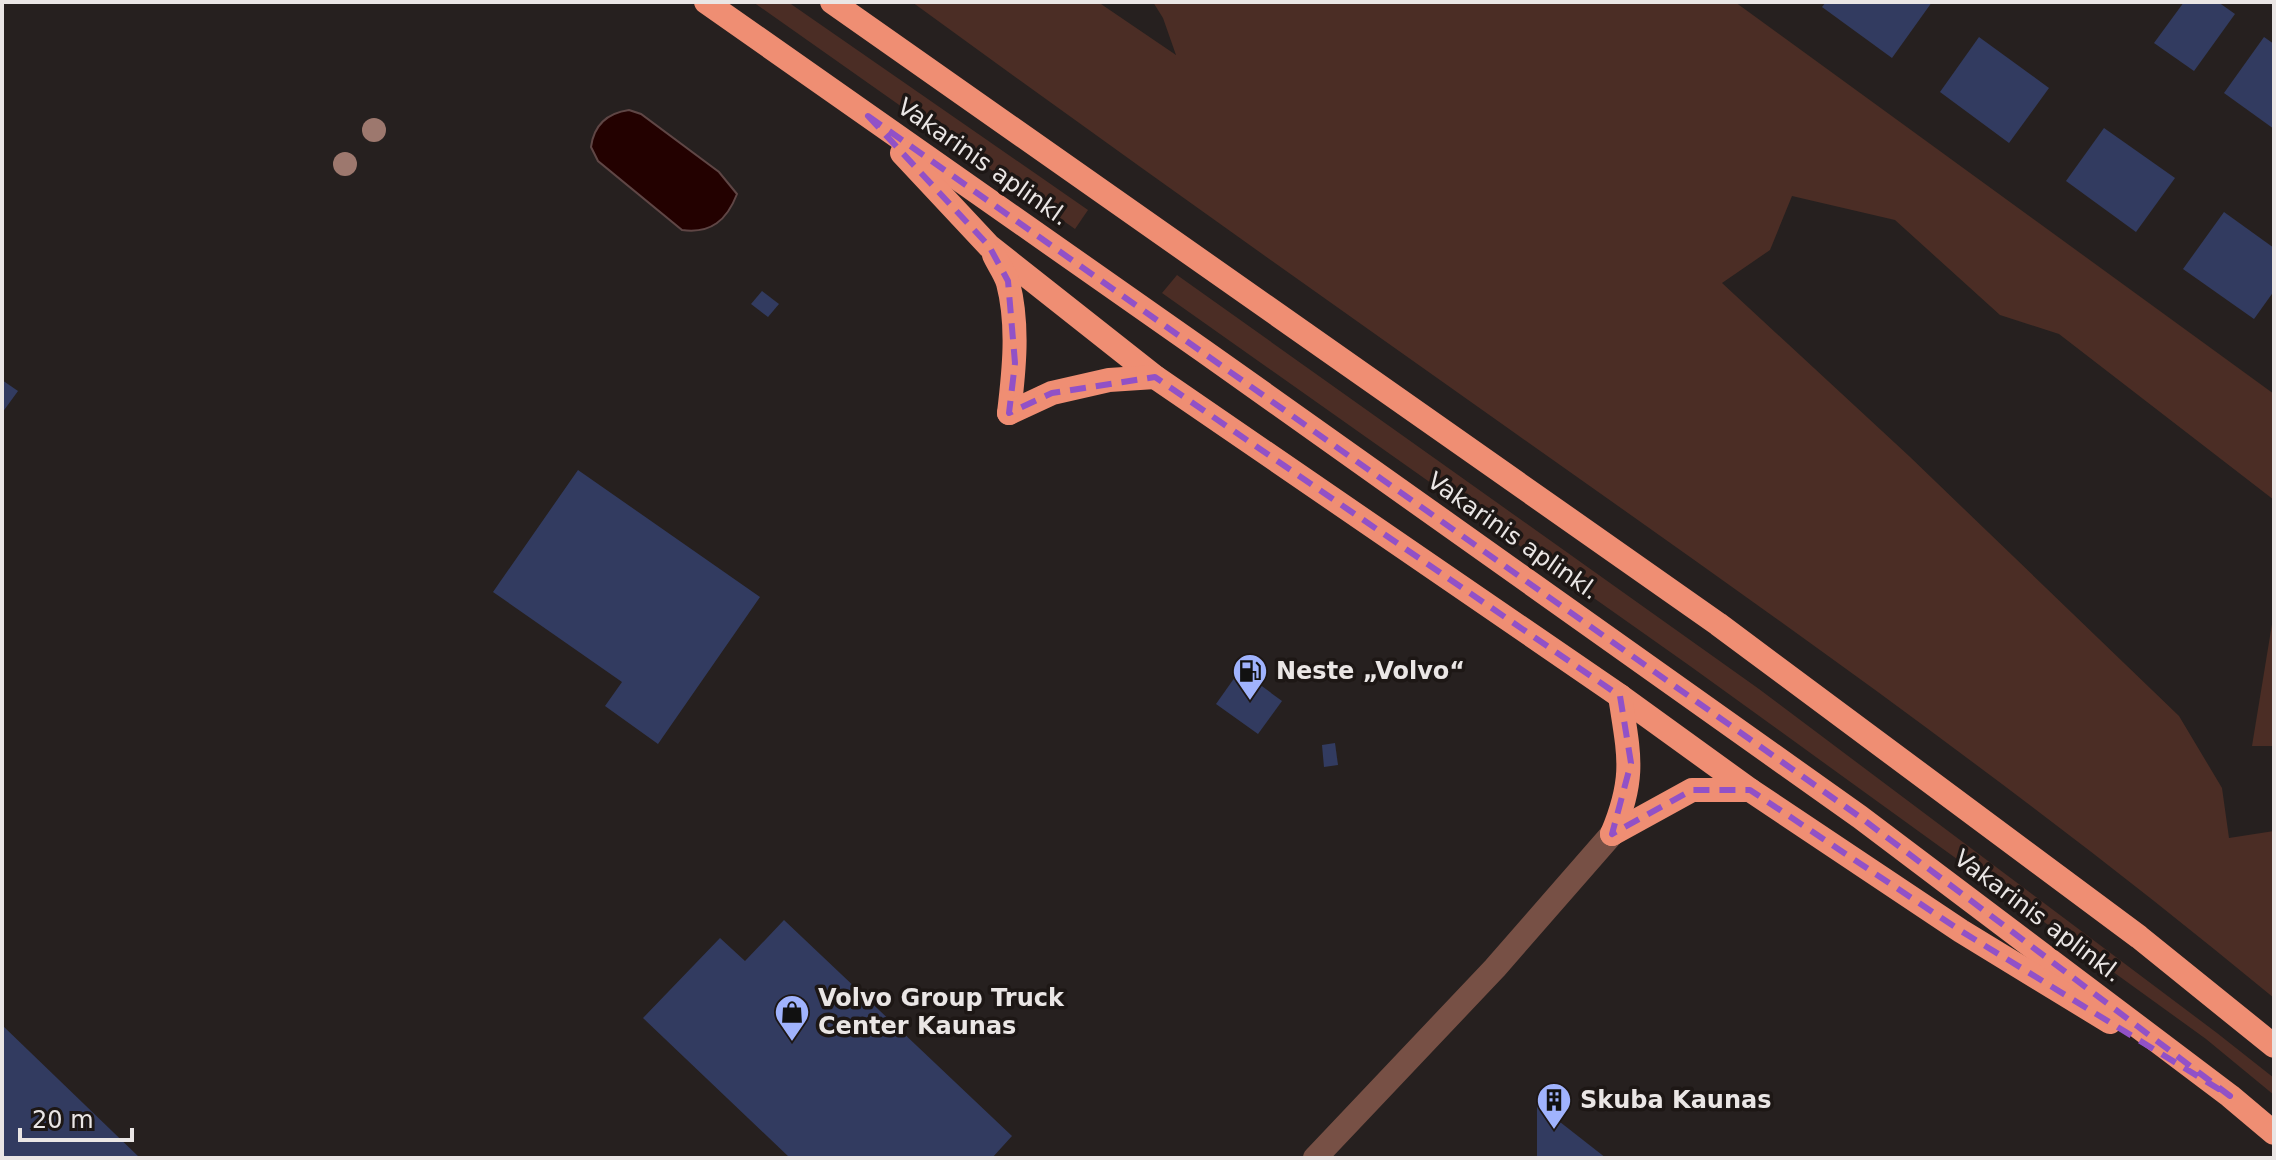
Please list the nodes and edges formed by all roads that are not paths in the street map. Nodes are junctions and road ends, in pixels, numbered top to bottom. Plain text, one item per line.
1 (706, 2) edge
2 (832, 2) edge
3 (868, 116) junction
4 (989, 246) junction
5 (1155, 377) junction
6 (1620, 696) junction
7 (1750, 790) junction
8 (1612, 834) junction
9 (2274, 1046) edge
10 (2230, 1096) junction
11 (2274, 1133) edge
12 (1315, 1158) edge

1 - 3 highway, Vakarinis aplinkl.
2 - 9 highway, Vakarinis aplinkl.
3 - 4 highway
3 - 10 highway, Vakarinis aplinkl.
4 - 5 highway
4 - 5 highway
5 - 6 highway
6 - 7 highway
6 - 8 highway
7 - 8 highway
7 - 10 highway
8 - 12 street
10 - 11 highway, Vakarinis aplinkl.

